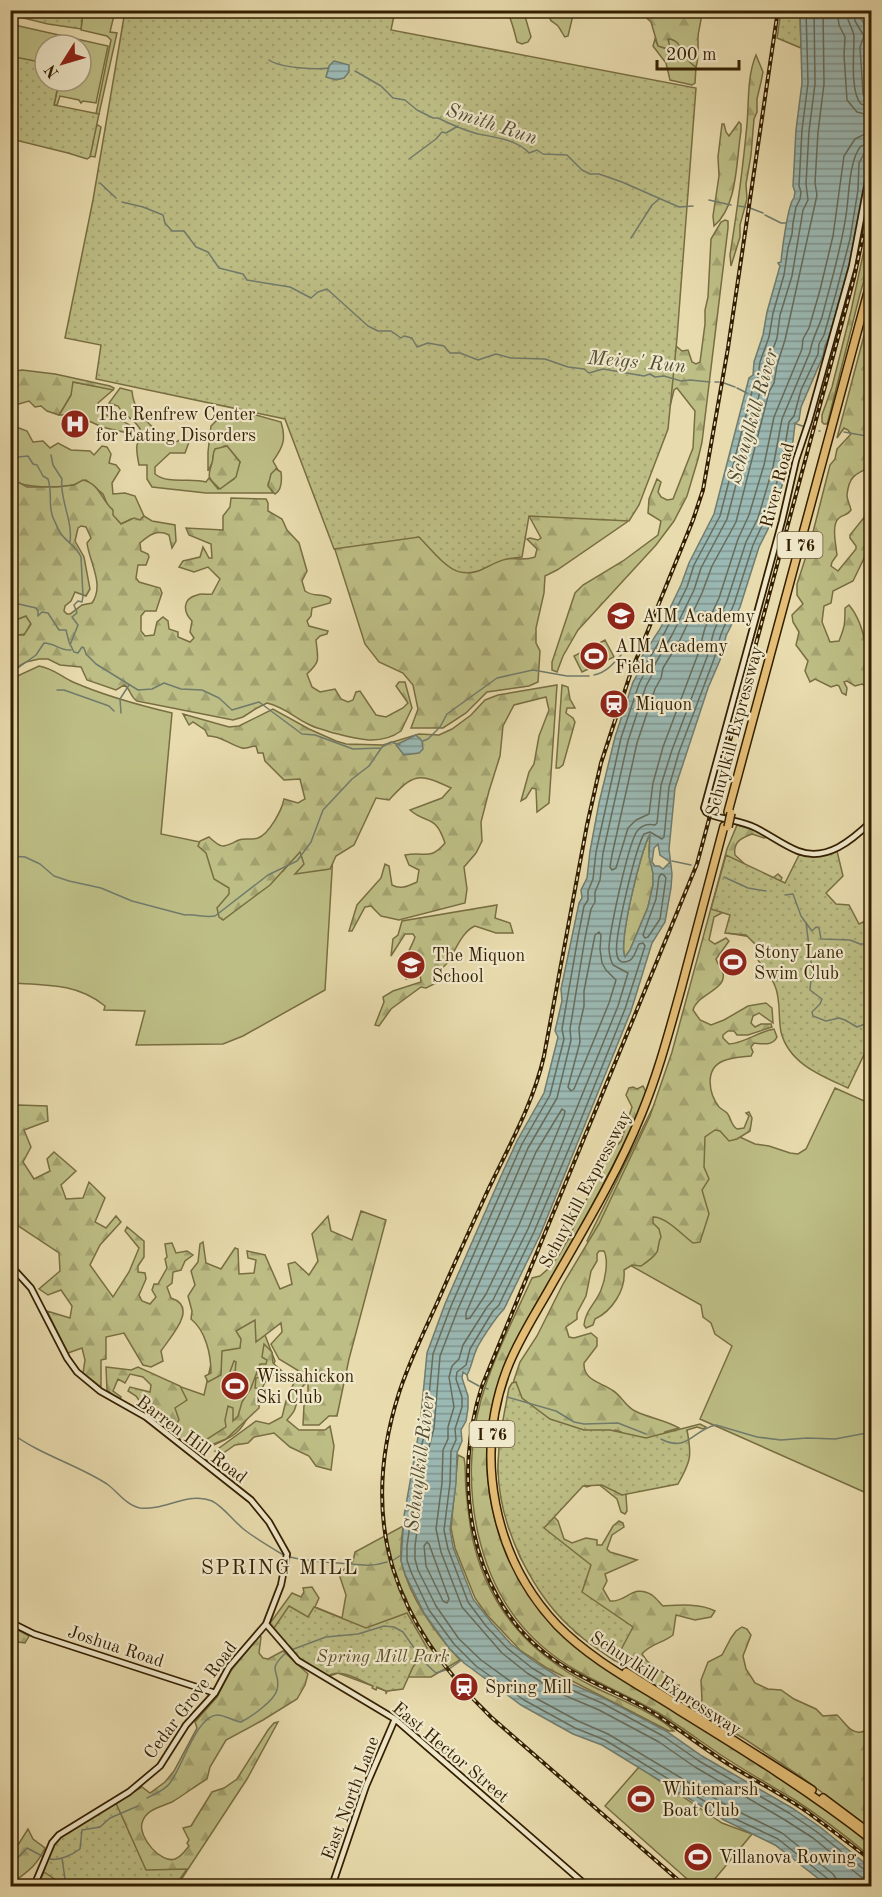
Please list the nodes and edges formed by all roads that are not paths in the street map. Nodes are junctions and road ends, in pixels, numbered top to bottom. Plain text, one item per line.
1 (872, 160) edge
2 (872, 277) edge
3 (872, 292) edge
4 (730, 813) junction
5 (872, 821) edge
6 (710, 888) junction
7 (10, 1265) edge
8 (10, 1622) edge
9 (266, 1624) junction
10 (215, 1693) junction
11 (395, 1719) junction
12 (872, 1834) edge
13 (872, 1840) edge
14 (34, 1887) edge
15 (332, 1887) edge
16 (587, 1887) edge

1 - 5 street, River Road
2 - 4 highway, Schuylkill Expressway / I 76
3 - 4 highway, Schuylkill Expressway / I 76
4 - 6 highway, Schuylkill Expressway / I 76, bridge
6 - 12 highway, Schuylkill Expressway / I 76
6 - 13 highway, Schuylkill Expressway / I 76
7 - 9 street, Barren Hill Road
8 - 10 street, Joshua Road
9 - 10 street, Cedar Grove Road
9 - 11 street, East Hector Street
10 - 14 street, Cedar Grove Road
11 - 15 street, East North Lane
11 - 16 street, East Hector Street

